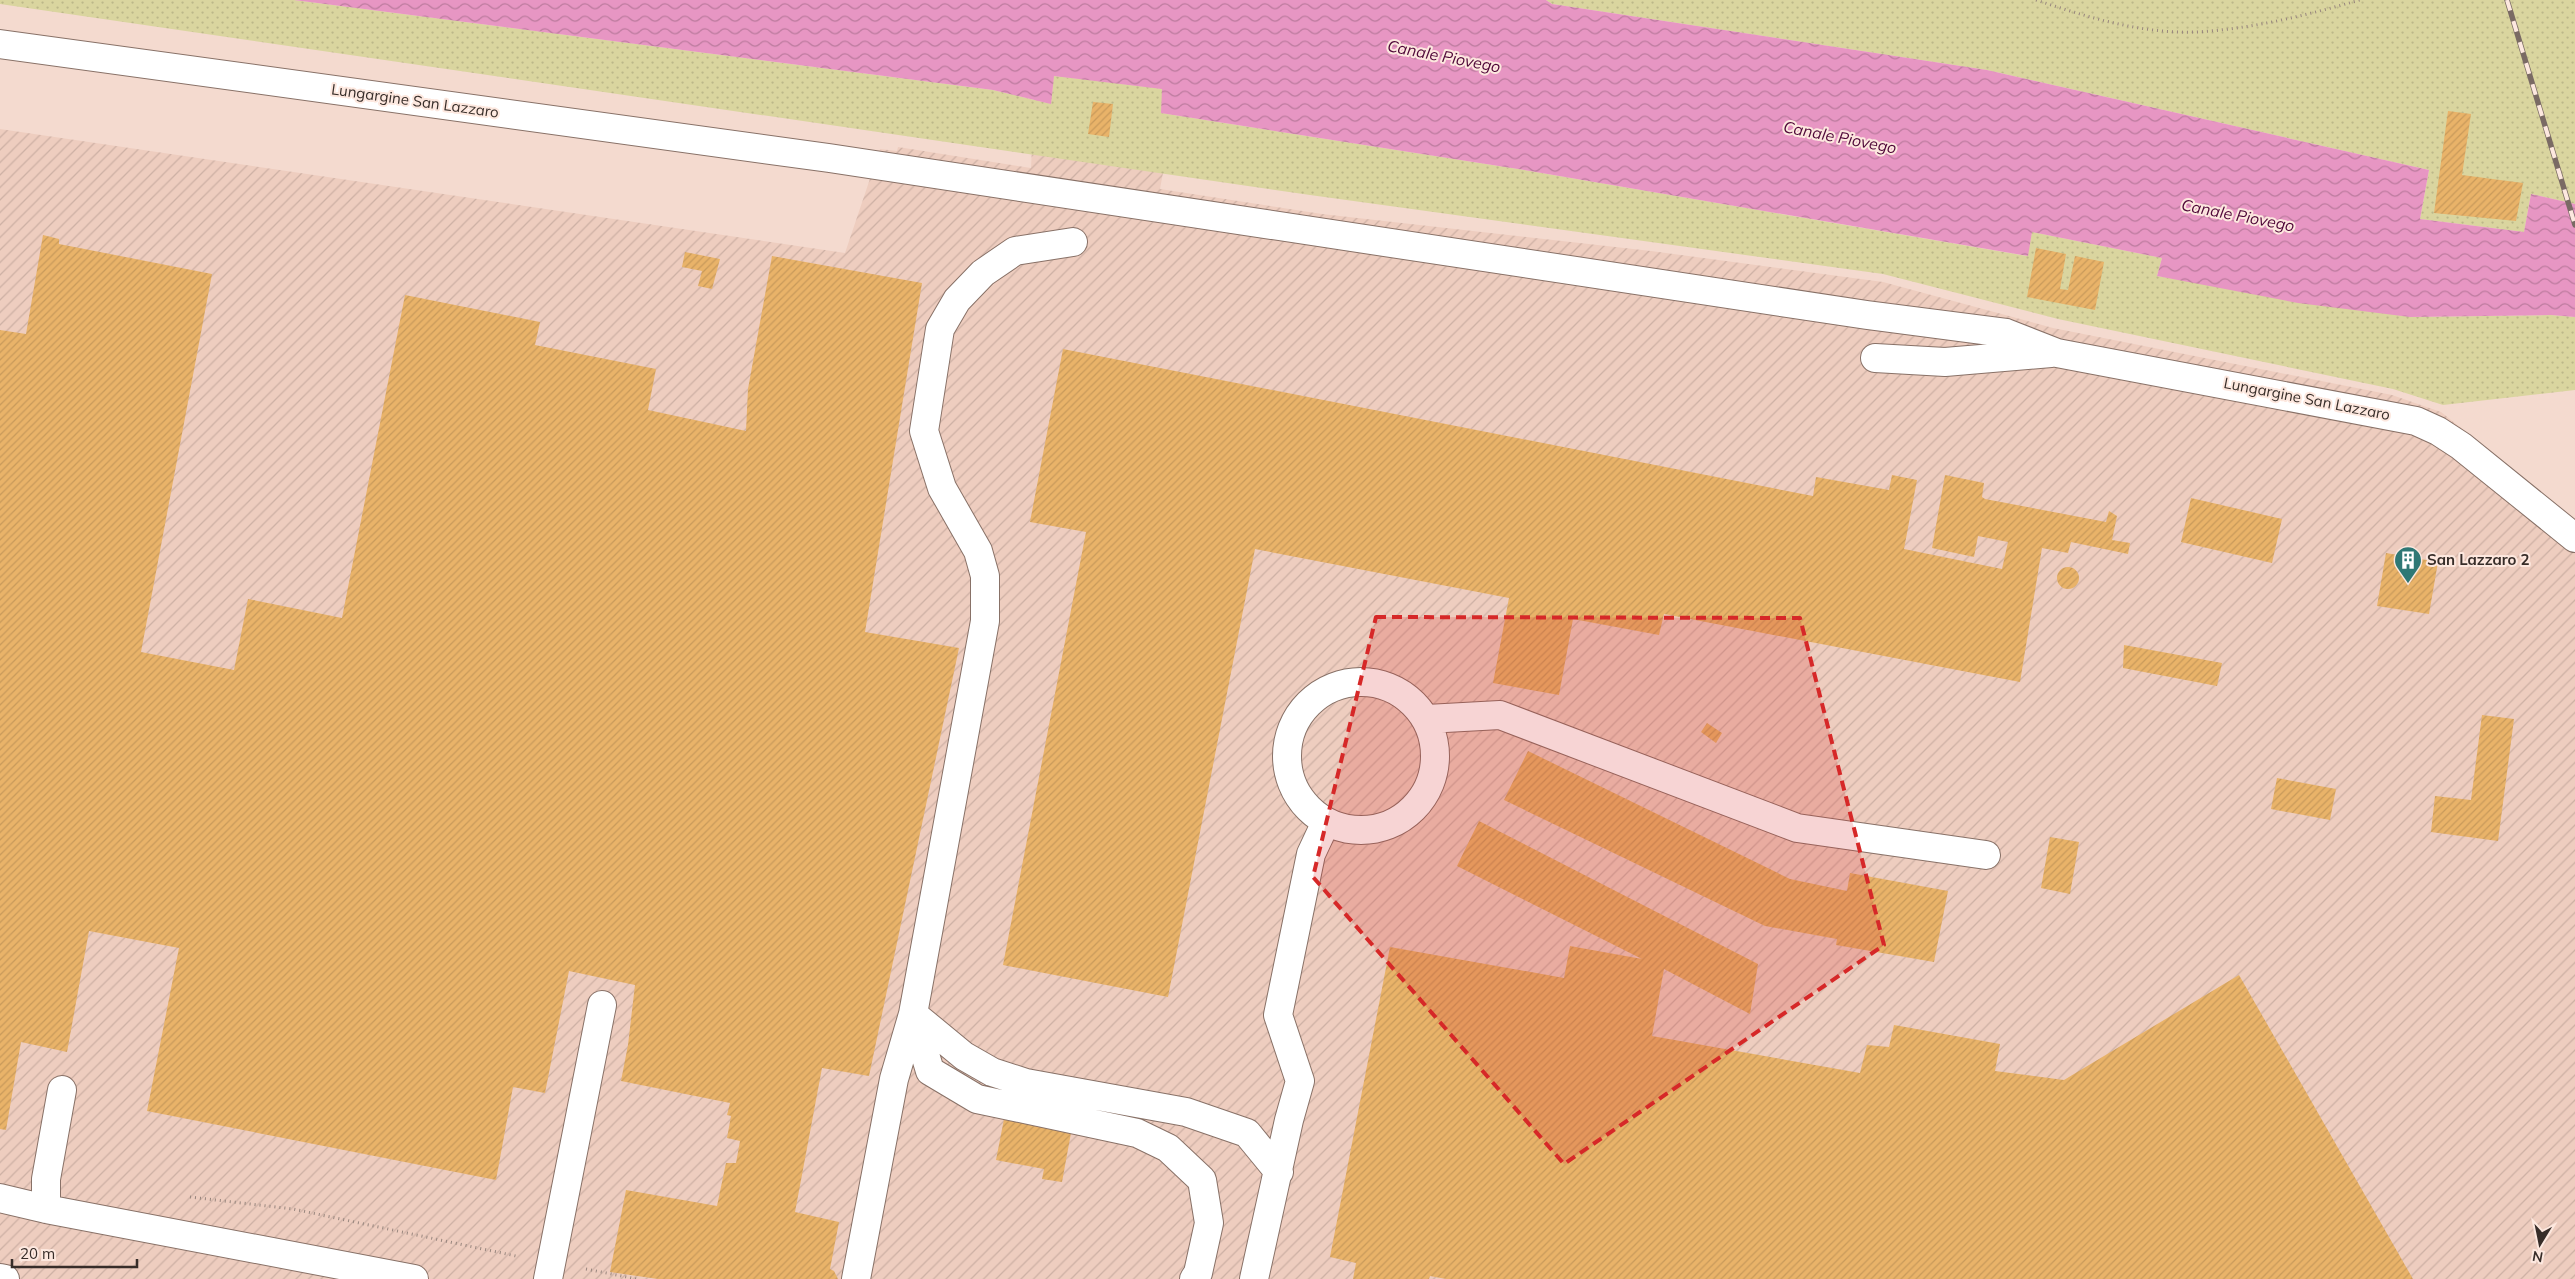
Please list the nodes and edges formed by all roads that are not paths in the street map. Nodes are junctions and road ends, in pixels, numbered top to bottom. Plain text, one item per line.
1 (0, 44) edge
2 (1073, 242) dead end
3 (2057, 352) junction
4 (1875, 358) dead end
5 (2575, 538) edge
6 (1428, 719) junction
7 (1326, 822) junction
8 (1986, 855) dead end
9 (602, 1005) dead end
10 (913, 1014) junction
11 (62, 1090) dead end
12 (1279, 1172) junction
13 (0, 1198) edge
14 (46, 1209) junction
15 (550, 1270) edge
16 (0, 1278) edge
17 (5, 1279) edge
18 (414, 1279) edge
19 (856, 1279) edge
20 (1194, 1279) edge
21 (1254, 1279) edge

1 - 3 street, Lungargine San Lazzaro
2 - 10 street
3 - 4 street
3 - 5 street, Lungargine San Lazzaro
6 - 7 street
6 - 7 street
6 - 8 street
7 - 12 street
9 - 15 street
10 - 12 street
10 - 19 street
10 - 20 street
11 - 14 street
12 - 21 street
13 - 14 street
14 - 18 street
16 - 17 street

